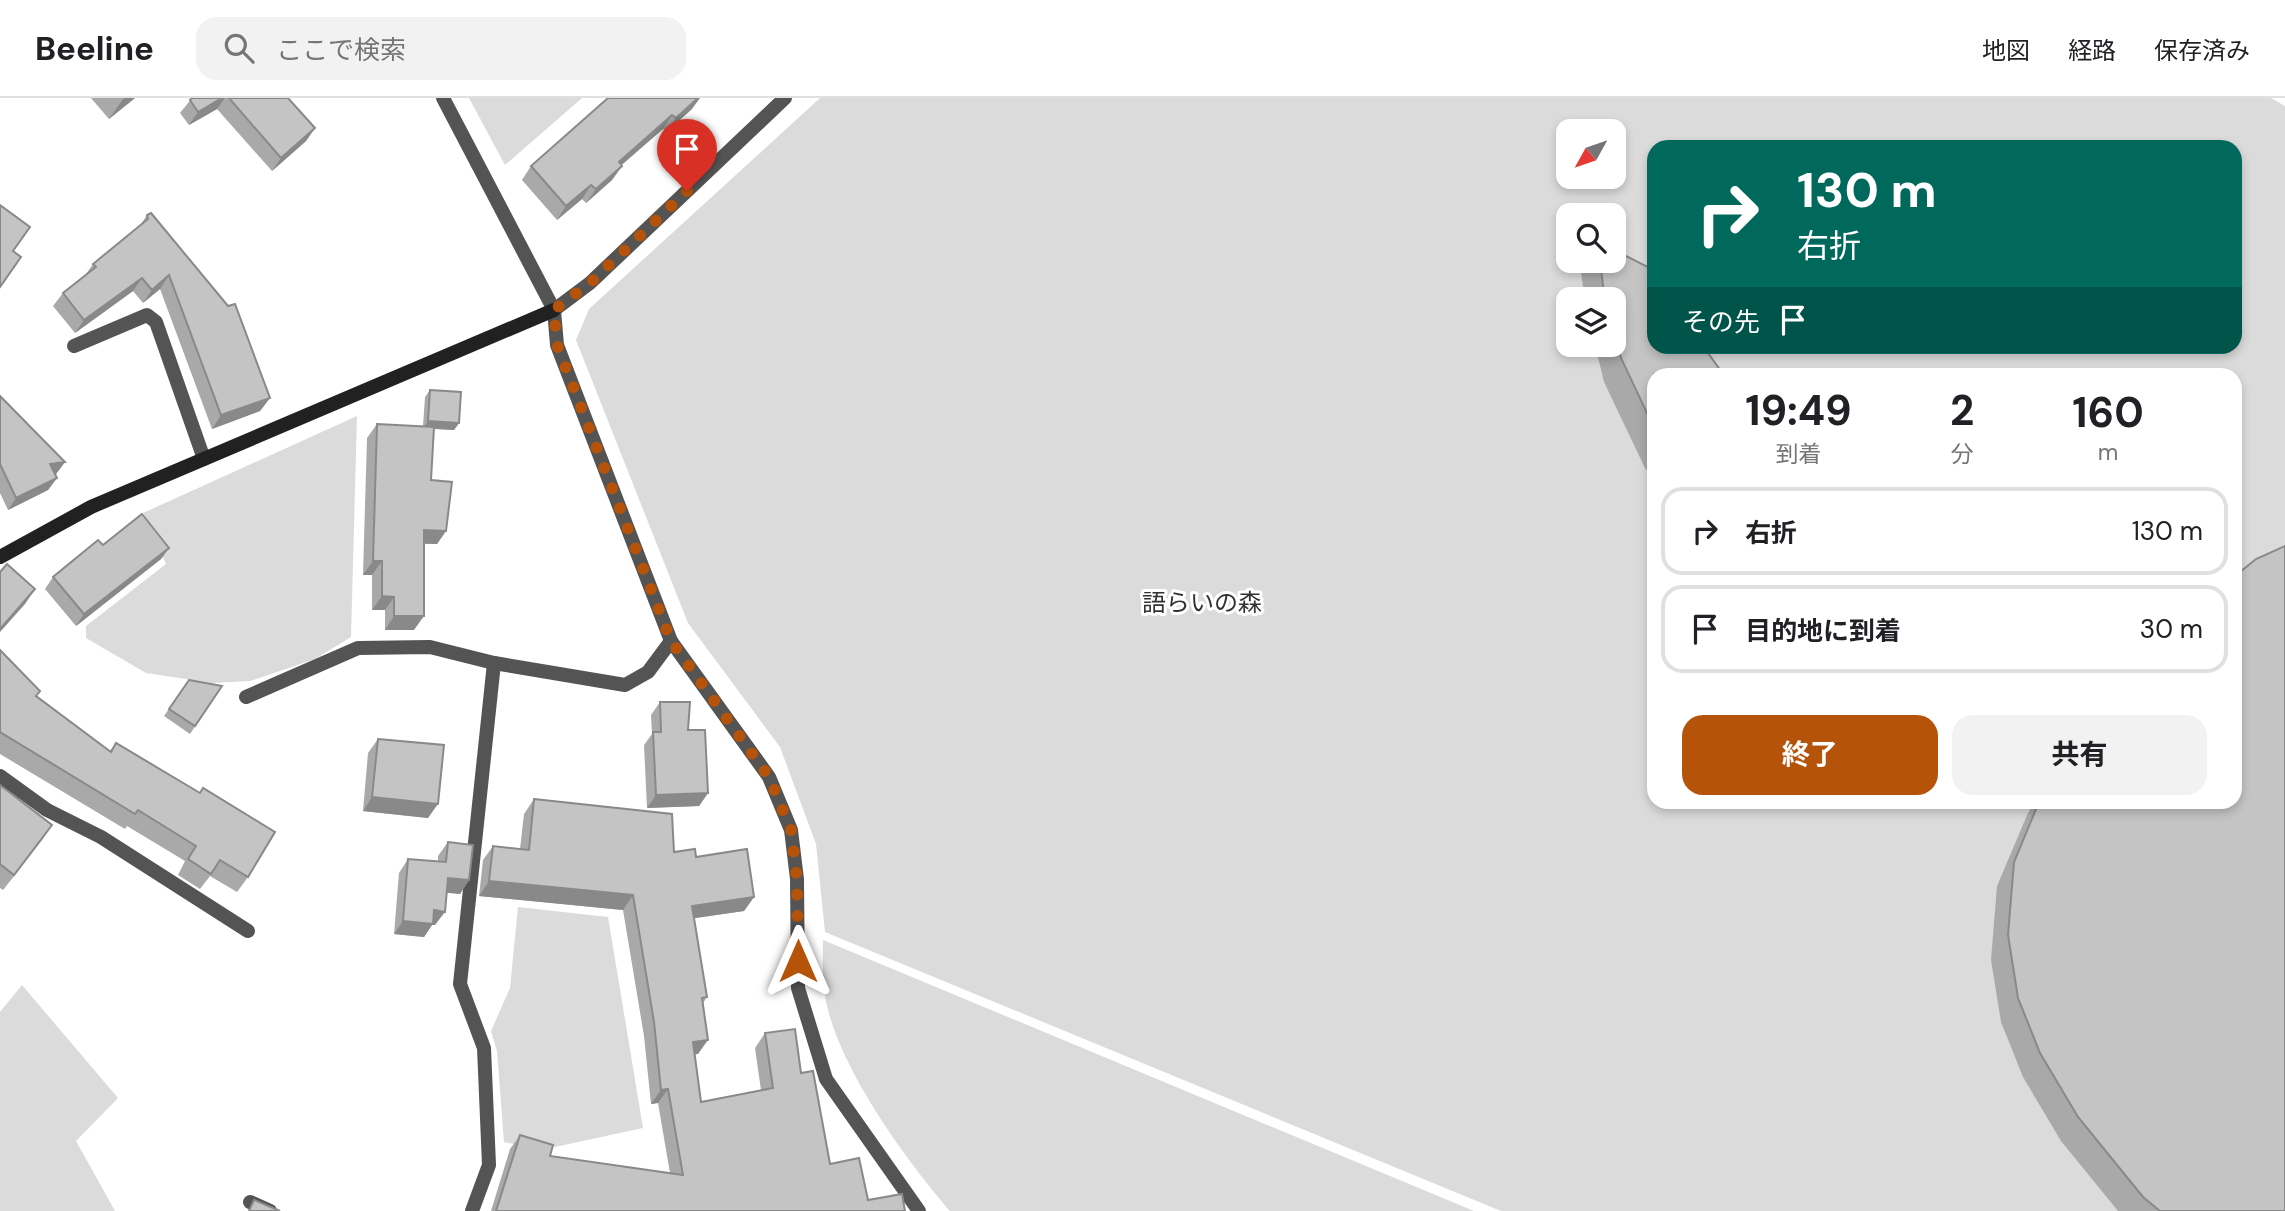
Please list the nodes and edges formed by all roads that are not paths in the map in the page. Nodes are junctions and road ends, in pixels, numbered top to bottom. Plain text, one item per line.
1 (443, 98) edge
2 (785, 98) edge
3 (554, 310) junction
4 (74, 346) dead end
5 (204, 459) junction
6 (0, 557) edge
7 (671, 641) junction
8 (494, 663) junction
9 (246, 697) dead end
10 (0, 776) edge
11 (248, 931) dead end
12 (250, 1202) edge
13 (270, 1211) edge
14 (472, 1211) edge
15 (919, 1211) edge

1 - 3 street
2 - 3 street
3 - 5 street
3 - 7 street
4 - 5 street
5 - 6 street
7 - 8 street
7 - 15 street
8 - 9 street
8 - 14 street
10 - 11 street
12 - 13 street

